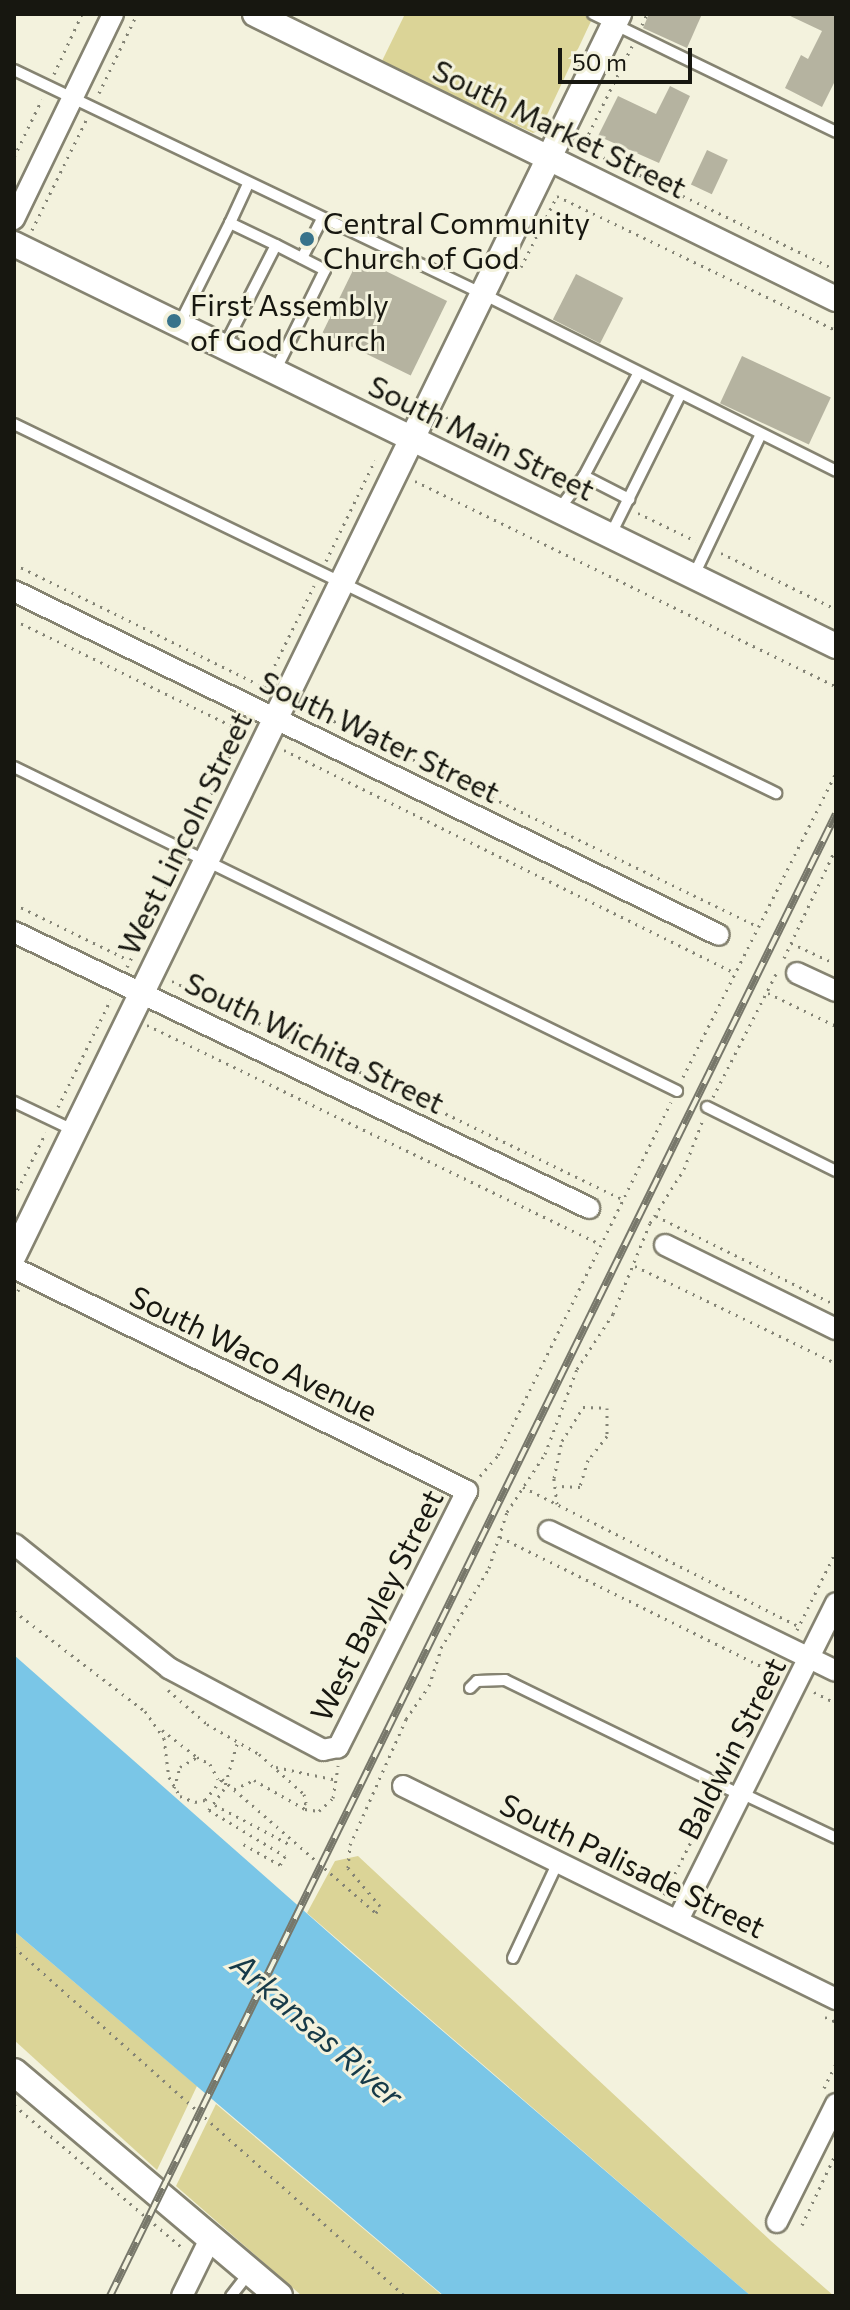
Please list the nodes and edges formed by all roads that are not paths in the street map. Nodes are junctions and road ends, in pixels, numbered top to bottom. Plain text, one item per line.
1 (113, 14) edge
2 (255, 14) edge
3 (609, 17) edge
4 (14, 70) edge
5 (73, 99) junction
6 (836, 132) edge
7 (548, 157) junction
8 (248, 184) junction
9 (14, 219) edge
10 (322, 219) junction
11 (230, 223) junction
12 (276, 245) junction
13 (18, 246) edge
14 (302, 258) junction
15 (481, 293) junction
16 (836, 299) edge
17 (179, 325) junction
18 (224, 347) junction
19 (275, 372) junction
20 (638, 374) junction
21 (680, 395) junction
22 (14, 424) edge
23 (761, 434) junction
24 (410, 437) junction
25 (836, 471) edge
26 (584, 476) junction
27 (629, 499) junction
28 (559, 510) junction
29 (610, 536) junction
30 (332, 574) junction
31 (693, 576) junction
32 (14, 591) edge
33 (836, 646) edge
34 (280, 708) junction
35 (14, 767) edge
36 (776, 793) dead end
37 (195, 855) junction
38 (14, 932) edge
39 (719, 935) dead end
40 (797, 973) dead end
41 (156, 987) junction
42 (836, 991) edge
43 (677, 1091) road end
44 (14, 1102) edge
45 (707, 1107) dead end
46 (75, 1131) junction
47 (836, 1171) edge
48 (589, 1208) dead end
49 (665, 1245) dead end
50 (14, 1255) edge
51 (14, 1268) edge
52 (836, 1329) edge
53 (467, 1491) joint
54 (549, 1531) dead end
55 (14, 1544) edge
56 (836, 1603) edge
57 (810, 1658) junction
58 (836, 1671) edge
59 (470, 1688) dead end
60 (403, 1786) dead end
61 (741, 1794) junction
62 (836, 1838) edge
63 (558, 1862) junction
64 (678, 1920) junction
65 (513, 1958) dead end
66 (836, 1999) edge
67 (14, 2072) edge
68 (836, 2104) edge
69 (777, 2222) dead end
70 (211, 2237) junction
71 (250, 2271) junction
72 (184, 2295) edge
73 (231, 2296) edge
74 (279, 2296) edge

1 - 5 street
2 - 7 street, South Market Street
3 - 6 lane
3 - 7 street, West Lincoln Street
4 - 5 lane
5 - 8 lane
5 - 9 street
7 - 15 street, West Lincoln Street
7 - 16 street, South Market Street
8 - 10 lane
8 - 11 lane
10 - 14 lane
10 - 15 lane
11 - 12 lane
11 - 17 lane
12 - 14 lane
12 - 18 lane
13 - 17 street, South Main Street
14 - 19 lane
15 - 20 lane
15 - 24 street, West Lincoln Street
17 - 18 street, South Main Street
18 - 19 street, South Main Street
19 - 24 street, South Main Street
20 - 21 lane
20 - 26 lane
21 - 23 lane
21 - 27 lane
22 - 30 lane
23 - 25 lane
23 - 31 lane
24 - 28 street, South Main Street
24 - 30 street, West Lincoln Street
26 - 27 lane
26 - 28 lane
27 - 29 lane
28 - 29 street, South Main Street
29 - 31 street, South Main Street
30 - 34 street, West Lincoln Street
30 - 36 lane
31 - 33 street, South Main Street
32 - 34 street, South Water Street
34 - 37 street, West Lincoln Street
34 - 39 street, South Water Street
35 - 37 lane
37 - 41 street, West Lincoln Street
37 - 43 lane
38 - 41 street, South Wichita Street
40 - 42 street
41 - 46 street, West Lincoln Street
41 - 48 street, South Wichita Street
44 - 46 lane
45 - 47 lane
46 - 50 street, West Lincoln Street
49 - 52 street
51 - 53 street, South Waco Avenue
53 - 55 street, West Bayley Street
54 - 57 street
56 - 57 street, Baldwin Street
57 - 58 street
57 - 61 street, Baldwin Street
59 - 61 lane
60 - 63 street, South Palisade Street
61 - 62 lane
61 - 64 street, Baldwin Street
63 - 64 street, South Palisade Street
63 - 65 lane
64 - 66 street, South Palisade Street
67 - 70 main road
68 - 69 street
70 - 71 main road
70 - 72 street
71 - 73 lane
71 - 74 main road

